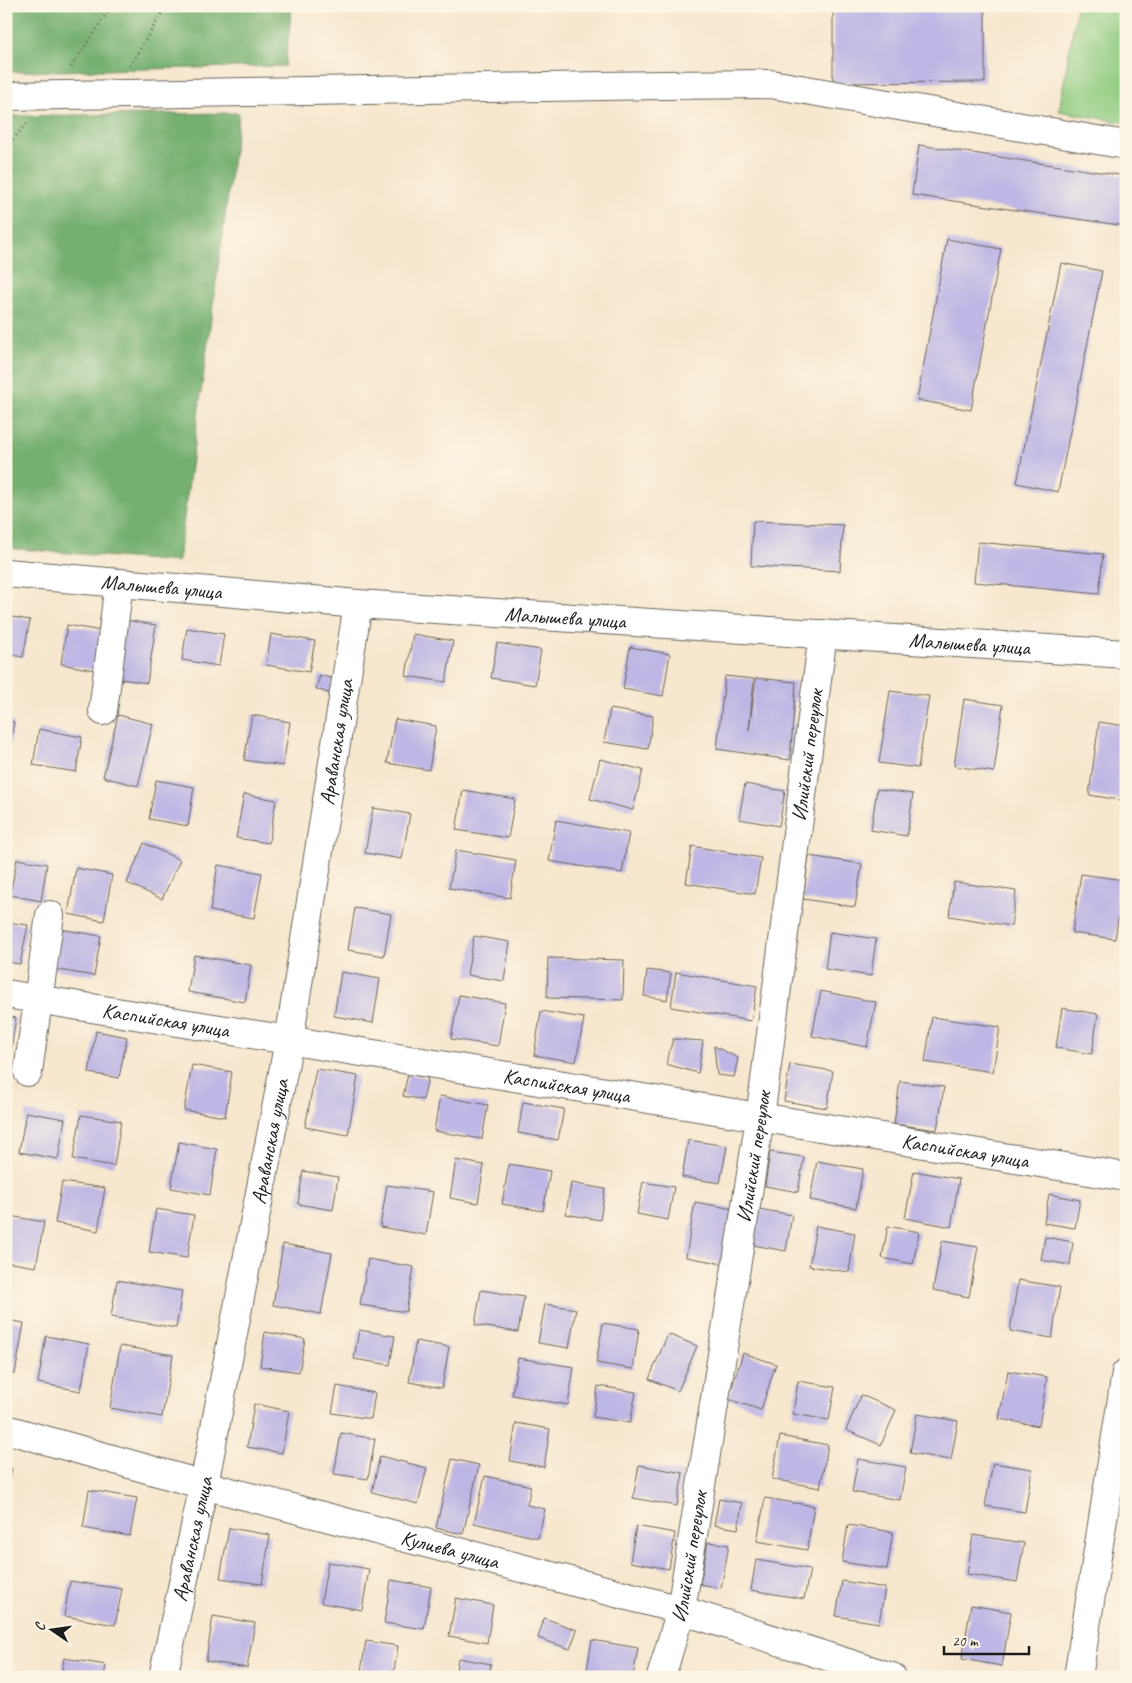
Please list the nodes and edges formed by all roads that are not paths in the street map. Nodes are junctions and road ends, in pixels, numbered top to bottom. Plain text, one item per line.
1 (6, 96) edge
2 (1126, 144) edge
3 (6, 574) edge
4 (119, 583) junction
5 (358, 604) junction
6 (823, 634) junction
7 (1126, 654) edge
8 (103, 711) dead end
9 (50, 915) dead end
10 (6, 994) edge
11 (38, 999) junction
12 (289, 1041) junction
13 (28, 1072) dead end
14 (760, 1118) junction
15 (1126, 1177) edge
16 (1126, 1374) edge
17 (6, 1429) edge
18 (204, 1485) junction
19 (681, 1610) junction
20 (163, 1677) edge
21 (661, 1677) edge
22 (892, 1677) edge
23 (1078, 1677) edge

1 - 2 street
3 - 4 street, Малышева улица
4 - 5 street, Малышева улица
4 - 8 street
5 - 6 street, Малышева улица
5 - 12 street, Араванская улица
6 - 7 street, Малышева улица
6 - 14 street, Илийский переулок
9 - 11 street
10 - 11 street, Каспийская улица
11 - 12 street, Каспийская улица
11 - 13 street
12 - 14 street, Каспийская улица
12 - 18 street, Араванская улица
14 - 15 street, Каспийская улица
14 - 19 street, Илийский переулок
16 - 23 street
17 - 18 street, Кулиева улица
18 - 19 street, Кулиева улица
18 - 20 street, Араванская улица
19 - 21 street, Илийский переулок
19 - 22 street, Кулиева улица

